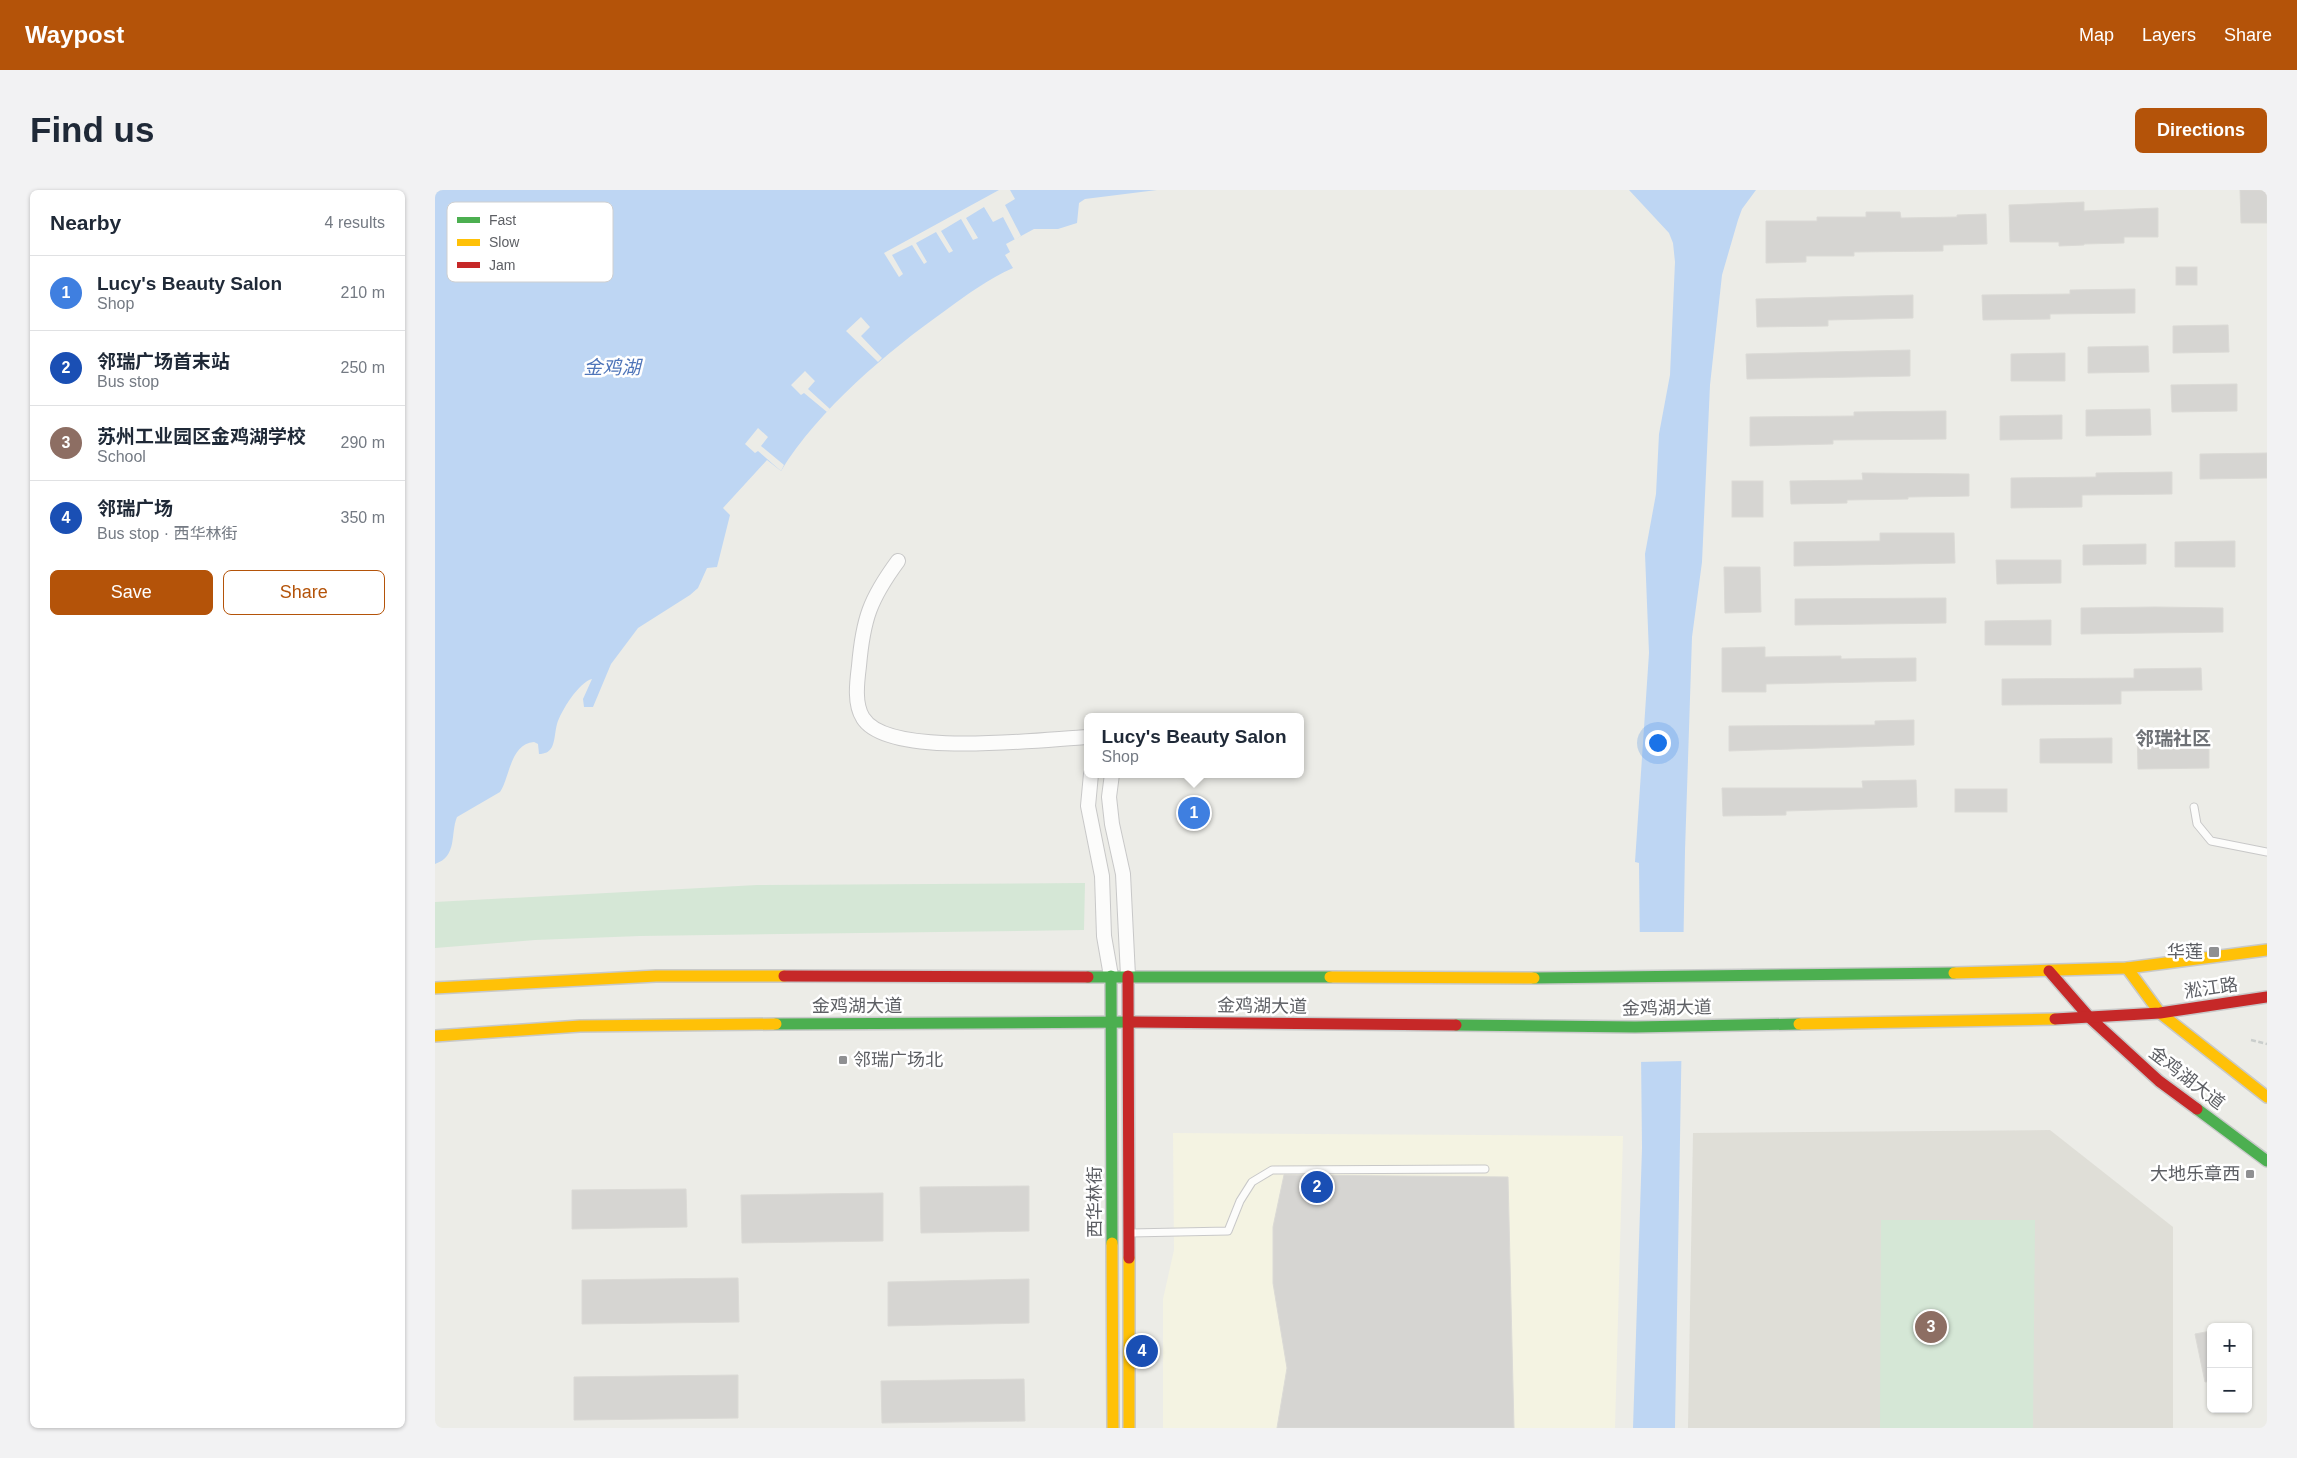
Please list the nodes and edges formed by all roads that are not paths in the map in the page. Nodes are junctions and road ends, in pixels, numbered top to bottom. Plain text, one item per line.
1 (898, 561) dead end
2 (1084, 736) edge
3 (1091, 778) edge
4 (1111, 778) edge
5 (2194, 807) dead end
6 (2267, 852) edge
7 (2267, 950) edge
8 (2127, 968) junction
9 (2049, 971) junction
10 (1111, 976) junction
11 (1128, 976) junction
12 (435, 988) edge
13 (2267, 997) edge
14 (2160, 1013) junction
15 (2089, 1018) junction
16 (1112, 1022) junction
17 (1129, 1022) junction
18 (435, 1036) edge
19 (2267, 1097) edge
20 (2267, 1161) edge
21 (1485, 1169) dead end
22 (1113, 1232) junction
23 (1129, 1233) junction
24 (1113, 1428) edge
25 (1129, 1428) edge

1 - 2 street
3 - 10 street
4 - 11 street
5 - 6 lane
7 - 8 main road, 淞江路
8 - 9 main road, 金鸡湖大道
8 - 14 main road, 金鸡湖大道
9 - 11 main road, 金鸡湖大道
9 - 15 main road, 金鸡湖大道
10 - 11 main road, 金鸡湖大道
10 - 12 main road, 金鸡湖大道
10 - 16 main road, 西华林街
11 - 17 main road, 西华林街
13 - 14 main road, 淞江路
14 - 15 main road, 金鸡湖大道
14 - 19 main road, 金鸡湖大道
15 - 17 main road, 金鸡湖大道
15 - 20 main road, 金鸡湖大道
16 - 17 main road, 金鸡湖大道
16 - 18 main road, 金鸡湖大道
16 - 22 main road, 西华林街
17 - 23 main road, 西华林街
21 - 23 lane
22 - 23 lane
22 - 24 main road, 西华林街
23 - 25 main road, 西华林街

